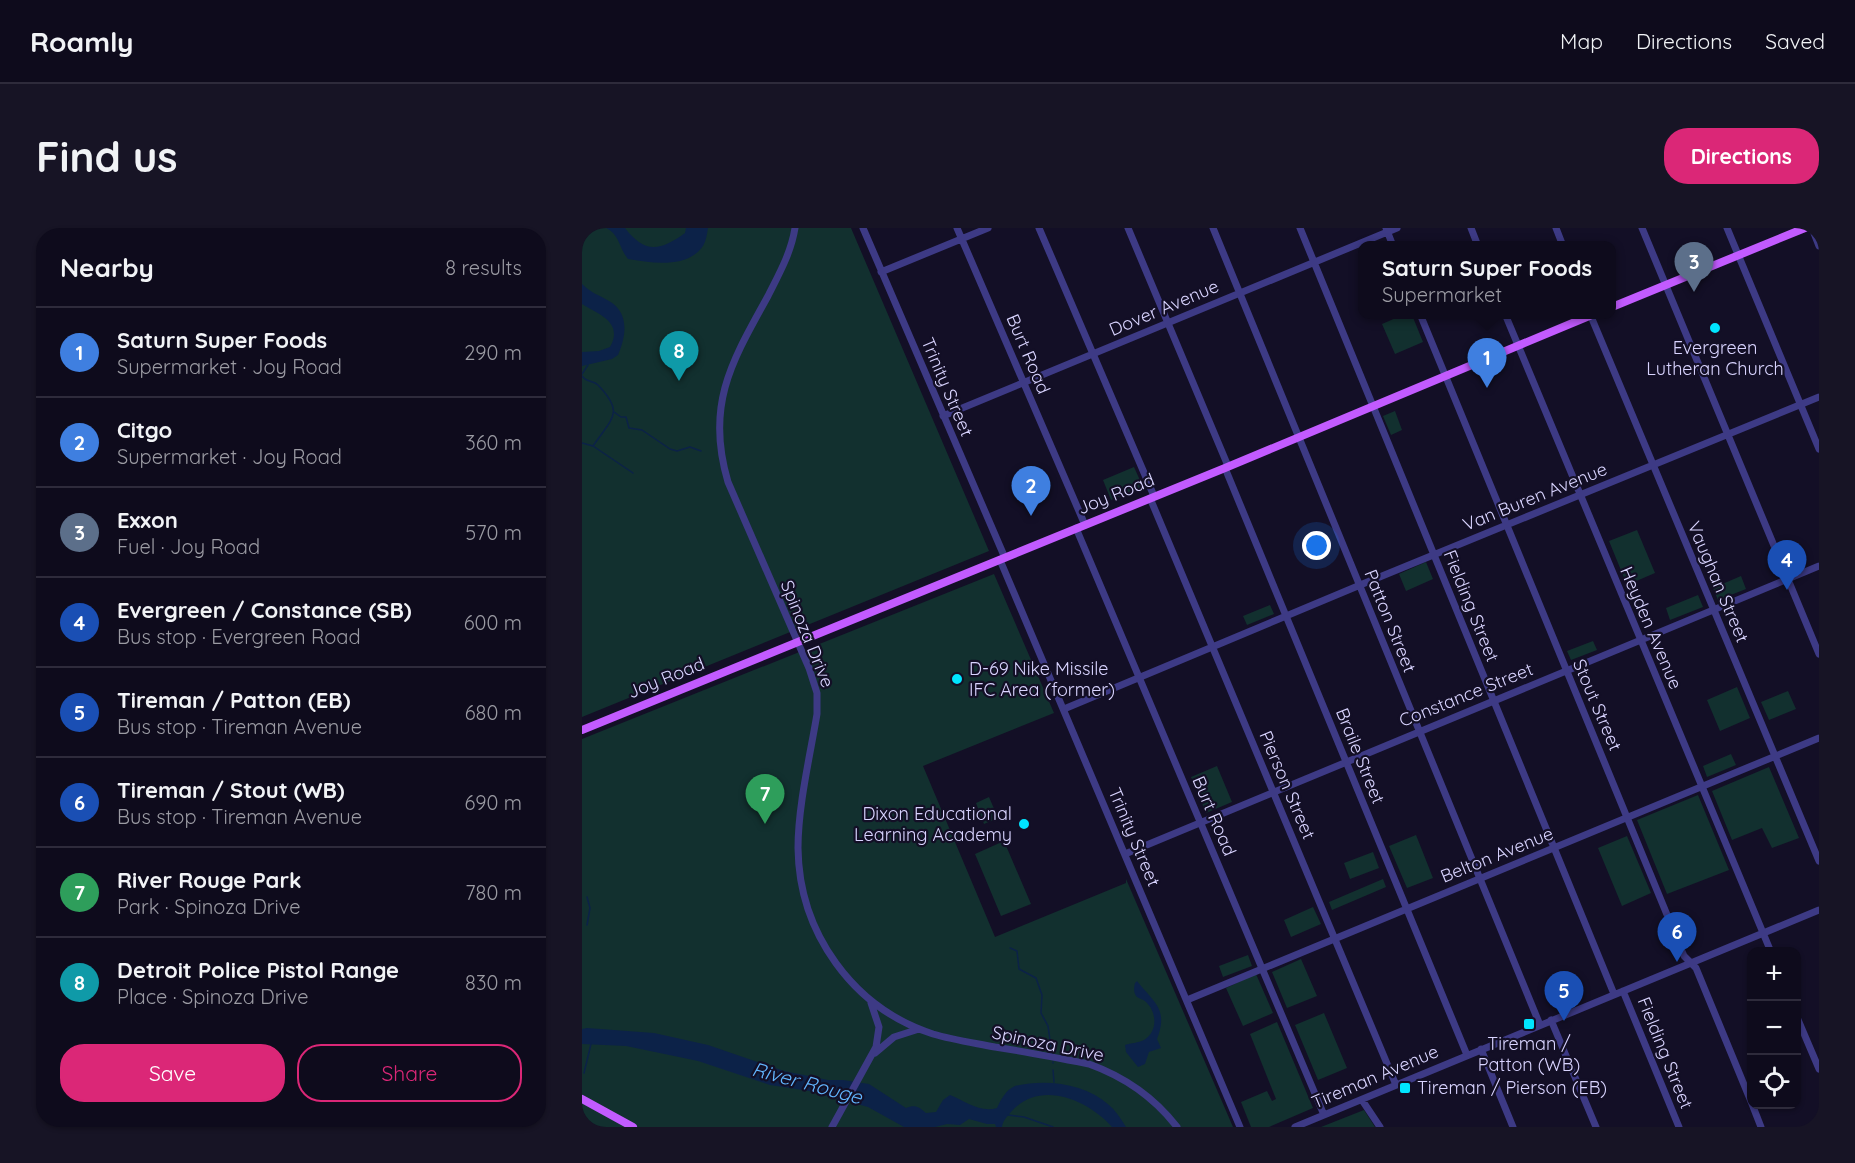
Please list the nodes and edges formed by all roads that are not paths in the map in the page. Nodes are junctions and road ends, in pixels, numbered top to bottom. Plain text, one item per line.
1 (795, 228) edge
2 (863, 228) edge
3 (957, 228) edge
4 (988, 228) edge
5 (1039, 228) edge
6 (1128, 228) edge
7 (1213, 228) edge
8 (1300, 228) edge
9 (1397, 228) edge
10 (1642, 228) edge
11 (1727, 228) edge
12 (1805, 228) edge
13 (1812, 228) edge
14 (1387, 230) edge
15 (962, 239) junction
16 (1362, 241) edge
17 (1358, 243) edge
18 (1819, 246) edge
19 (1738, 255) junction
20 (1314, 262) junction
21 (881, 272) junction
22 (1664, 285) junction
23 (1239, 293) junction
24 (1616, 305) edge
25 (1422, 319) edge
26 (1507, 319) edge
27 (1582, 319) edge
28 (1594, 319) edge
29 (1167, 324) junction
30 (1518, 346) junction
31 (1093, 354) junction
32 (1444, 376) junction
33 (1024, 383) junction
34 (1819, 397) edge
35 (1800, 405) junction
36 (1372, 406) junction
37 (943, 416) junction
38 (1728, 434) junction
39 (1298, 437) junction
40 (1819, 449) edge
41 (1652, 465) junction
42 (1226, 467) junction
43 (1580, 495) junction
44 (1152, 497) junction
45 (1505, 525) junction
46 (1081, 527) junction
47 (1434, 555) junction
48 (1002, 559) junction
49 (1819, 566) edge
50 (1787, 579) junction
51 (1359, 586) junction
52 (1713, 610) junction
53 (1285, 616) junction
54 (1640, 640) junction
55 (798, 643) junction
56 (1212, 646) junction
57 (1819, 654) edge
58 (1566, 670) junction
59 (1139, 678) junction
60 (1494, 700) junction
61 (1064, 709) junction
62 (582, 730) edge
63 (1419, 731) junction
64 (1819, 738) edge
65 (1775, 757) junction
66 (1347, 761) junction
67 (1701, 787) junction
68 (1274, 792) junction
69 (1628, 817) junction
70 (1200, 822) junction
71 (1554, 847) junction
72 (1125, 854) junction
73 (1819, 861) edge
74 (1479, 878) junction
75 (1406, 908) junction
76 (1819, 910) edge
77 (1763, 933) junction
78 (1334, 939) junction
79 (1769, 947) edge
80 (1691, 963) junction
81 (1262, 969) junction
82 (1623, 991) junction
83 (1614, 994) junction
84 (868, 998) junction
85 (1187, 1000) junction
86 (1551, 1020) junction
87 (1540, 1025) junction
88 (1801, 1025) edge
89 (919, 1029) junction
90 (1481, 1049) junction
91 (1467, 1055) junction
92 (873, 1056) junction
93 (1819, 1069) edge
94 (1396, 1085) junction
95 (1747, 1092) edge
96 (582, 1100) edge
97 (1362, 1100) junction
98 (1754, 1109) edge
99 (1324, 1115) junction
100 (633, 1127) edge
101 (832, 1127) edge
102 (1177, 1127) edge
103 (1240, 1127) edge
104 (1295, 1127) edge
105 (1380, 1127) edge
106 (1514, 1127) edge
107 (1596, 1127) edge
108 (1679, 1127) edge
109 (1761, 1127) edge

1 - 55 street, Spinoza Drive
2 - 21 street, Trinity Street
3 - 15 street, Burt Road
4 - 15 street
5 - 31 street, Pierson Street
6 - 29 street, Braile Street
7 - 23 street, Patton Street
8 - 20 street, Fielding Street
9 - 14 street, Dover Avenue
10 - 22 street
11 - 19 street
12 - 19 main road
13 - 18 street
14 - 16 street, Dover Avenue
15 - 21 street
15 - 33 street, Burt Road
17 - 20 street, Dover Avenue
19 - 22 main road
19 - 35 street
20 - 23 street, Dover Avenue
20 - 36 street, Fielding Street
21 - 37 street, Trinity Street
22 - 24 main road
22 - 38 street
23 - 29 street, Dover Avenue
23 - 39 street, Patton Street
25 - 32 street, Stout Street
26 - 30 street, Heyden Avenue
27 - 30 main road, Joy Road
28 - 41 street, Vaughan Street
29 - 31 street, Dover Avenue
29 - 42 street, Braile Street
30 - 32 main road, Joy Road
30 - 43 street, Heyden Avenue
31 - 33 street, Dover Avenue
31 - 44 street, Pierson Street
32 - 36 main road, Joy Road
32 - 45 street, Stout Street
33 - 37 street, Dover Avenue
33 - 46 street, Burt Road
34 - 35 street, Van Buren Avenue
35 - 38 street, Van Buren Avenue
35 - 40 street
36 - 39 main road, Joy Road
36 - 47 street, Fielding Street
37 - 48 street, Trinity Street
38 - 41 street, Van Buren Avenue
38 - 50 street
39 - 42 main road, Joy Road
39 - 51 street, Patton Street
41 - 43 street, Van Buren Avenue
41 - 52 street, Vaughan Street
42 - 44 main road, Joy Road
42 - 53 street, Braile Street
43 - 45 street, Van Buren Avenue
43 - 54 street, Heyden Avenue
44 - 46 main road, Joy Road
44 - 56 street, Pierson Street
45 - 47 street, Van Buren Avenue
45 - 58 street, Stout Street
46 - 48 main road, Joy Road
46 - 59 street, Burt Road
47 - 51 street, Van Buren Avenue
47 - 60 street, Fielding Street
48 - 55 main road, Joy Road
48 - 61 street, Trinity Street
49 - 50 street, Constance Street
50 - 52 street, Constance Street
50 - 57 street
51 - 53 street, Van Buren Avenue
51 - 63 street, Patton Street
52 - 54 street, Constance Street
52 - 65 street, Vaughan Street
53 - 56 street, Van Buren Avenue
53 - 66 street, Braile Street
54 - 58 street, Constance Street
54 - 67 street, Heyden Avenue
55 - 62 main road, Joy Road
55 - 84 street, Spinoza Drive
56 - 59 street, Van Buren Avenue
56 - 68 street, Pierson Street
58 - 60 street, Constance Street
58 - 69 street, Stout Street
59 - 61 street, Van Buren Avenue
59 - 70 street, Burt Road
60 - 63 street, Constance Street
60 - 71 street, Fielding Street
61 - 72 street, Trinity Street
63 - 66 street, Constance Street
63 - 74 street, Patton Street
64 - 65 street, Belton Avenue
65 - 67 street, Belton Avenue
65 - 73 street, Vaughan Street
66 - 68 street, Constance Street
66 - 75 street, Braile Street
67 - 69 street, Belton Avenue
67 - 77 street, Heyden Avenue
68 - 70 street, Constance Street
68 - 78 street, Pierson Street
69 - 71 street, Belton Avenue
69 - 80 street, Stout Street
70 - 72 street, Constance Street
70 - 81 street, Burt Road
71 - 74 street, Belton Avenue
71 - 83 street, Fielding Street
72 - 85 street, Trinity Street
74 - 75 street, Belton Avenue
74 - 87 street, Patton Street
75 - 78 street, Belton Avenue
75 - 91 street, Braile Street
76 - 77 street
77 - 79 street, Heyden Avenue
77 - 80 street
78 - 81 street, Belton Avenue
78 - 94 street, Pierson Street
80 - 82 street
80 - 95 street, Stout Street
81 - 85 street, Belton Avenue
81 - 99 street, Burt Road
82 - 83 street
82 - 108 street, Fielding Street
83 - 86 street
84 - 89 street, Spinoza Drive
84 - 92 street
85 - 103 street, Trinity Street
86 - 87 street
86 - 107 street
87 - 90 street
88 - 93 street
89 - 92 street
89 - 102 street, Spinoza Drive
90 - 91 street, Tireman Avenue
90 - 106 street
91 - 94 street, Tireman Avenue
92 - 101 street
94 - 97 street, Tireman Avenue
96 - 100 main road
97 - 99 street, Tireman Avenue
97 - 105 street
98 - 109 street, Stout Street
99 - 104 street, Tireman Avenue

